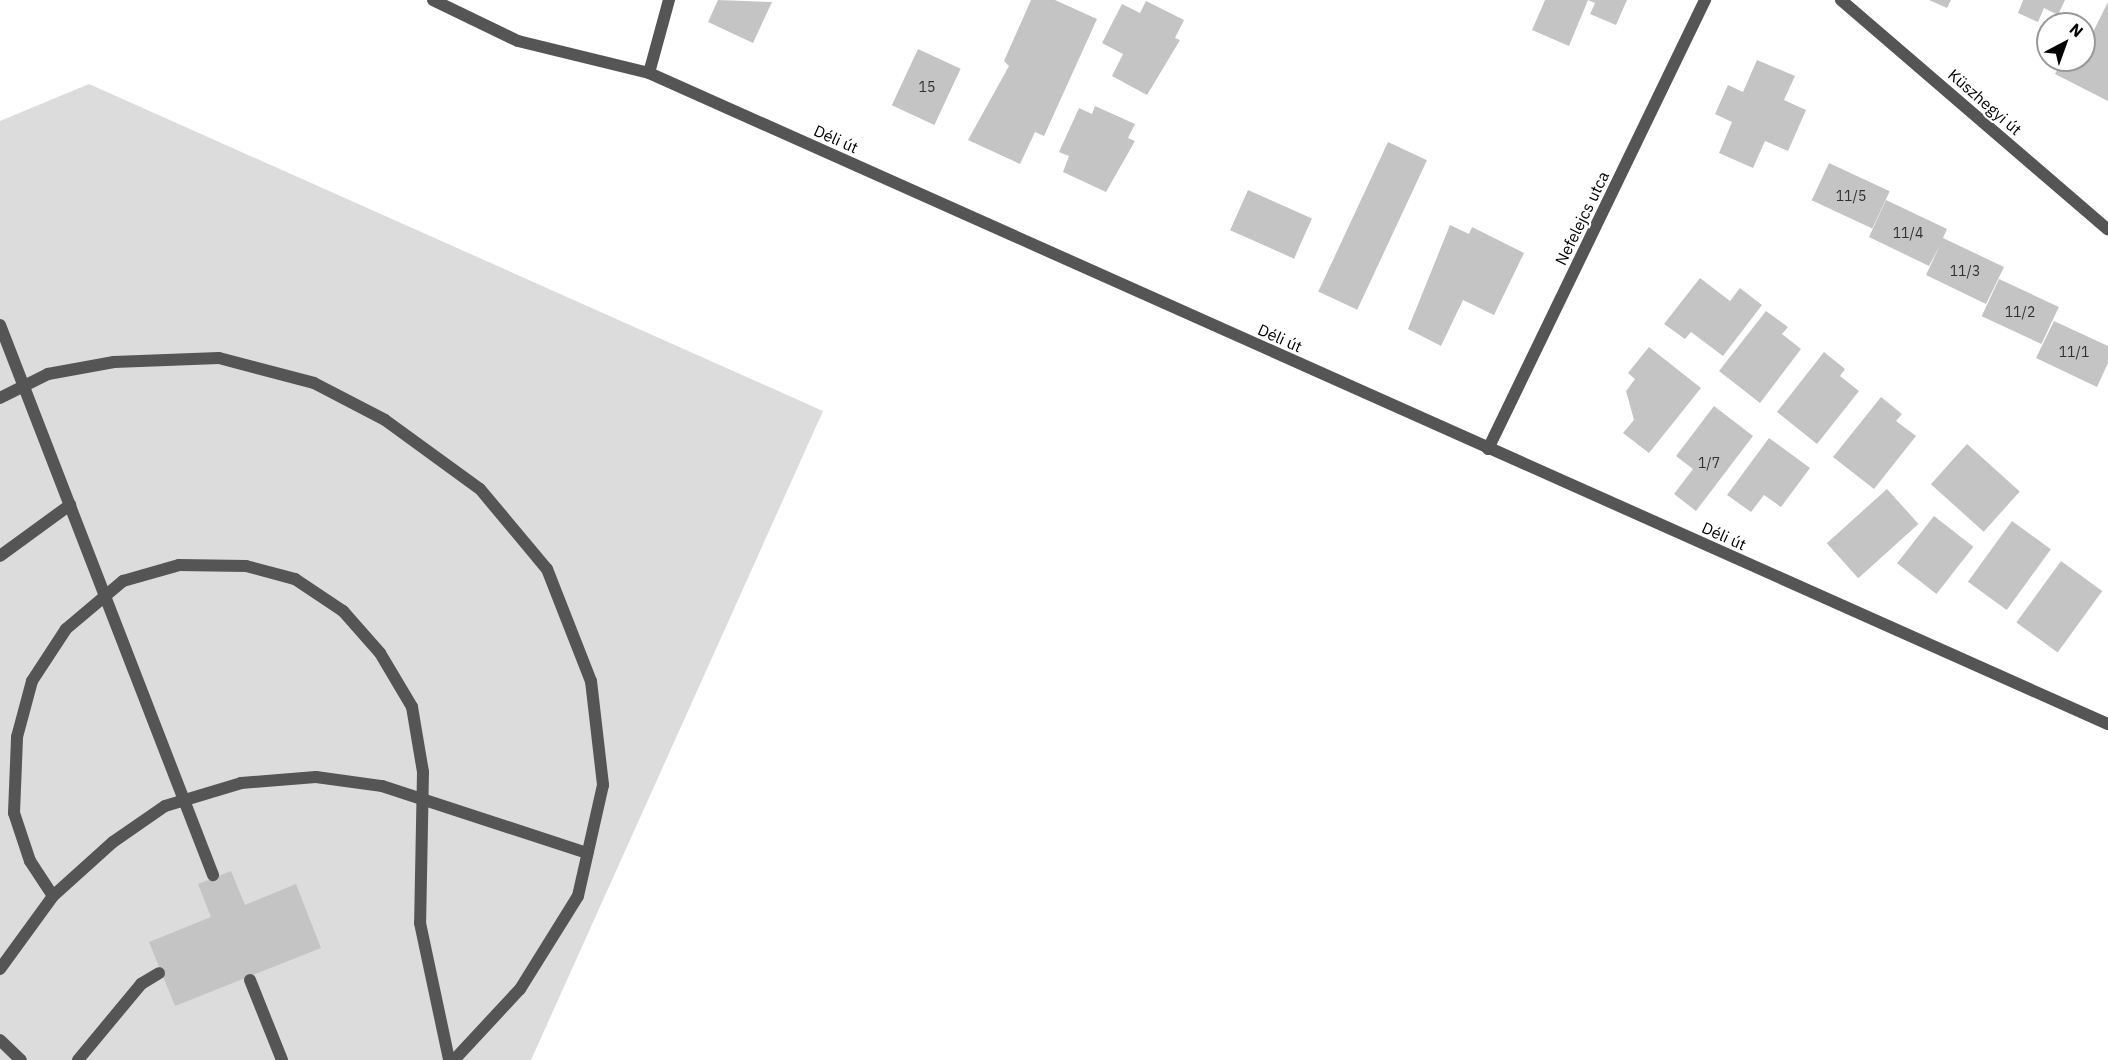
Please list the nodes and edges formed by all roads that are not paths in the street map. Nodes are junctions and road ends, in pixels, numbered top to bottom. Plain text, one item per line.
1 (433, 0) edge
2 (669, 0) edge
3 (1706, 0) edge
4 (1841, 0) edge
5 (649, 73) junction
6 (2108, 230) edge
7 (0, 325) edge
8 (24, 386) junction
9 (0, 398) edge
10 (1488, 449) junction
11 (70, 505) junction
12 (0, 556) edge
13 (104, 594) junction
14 (2108, 724) edge
15 (421, 799) junction
16 (184, 800) junction
17 (587, 854) junction
18 (213, 875) dead end
19 (53, 896) junction
20 (0, 969) edge
21 (159, 973) dead end
22 (250, 980) dead end
23 (0, 1040) edge
24 (21, 1060) edge
25 (78, 1060) edge
26 (282, 1060) edge
27 (449, 1060) edge
28 (454, 1060) edge

1 - 5 street, Déli út
2 - 5 street
3 - 10 street, Nefelejcs utca
4 - 6 street, Küszhegyi út
5 - 10 street, Déli út
7 - 8 street
8 - 9 street
8 - 11 street
8 - 17 street
10 - 14 street, Déli út
11 - 12 street
11 - 13 street
13 - 15 street
13 - 16 street
13 - 19 street
15 - 16 street
15 - 17 street
15 - 27 street
16 - 18 street
16 - 19 street
17 - 28 street
19 - 20 street
21 - 25 street
22 - 26 street
23 - 24 street

